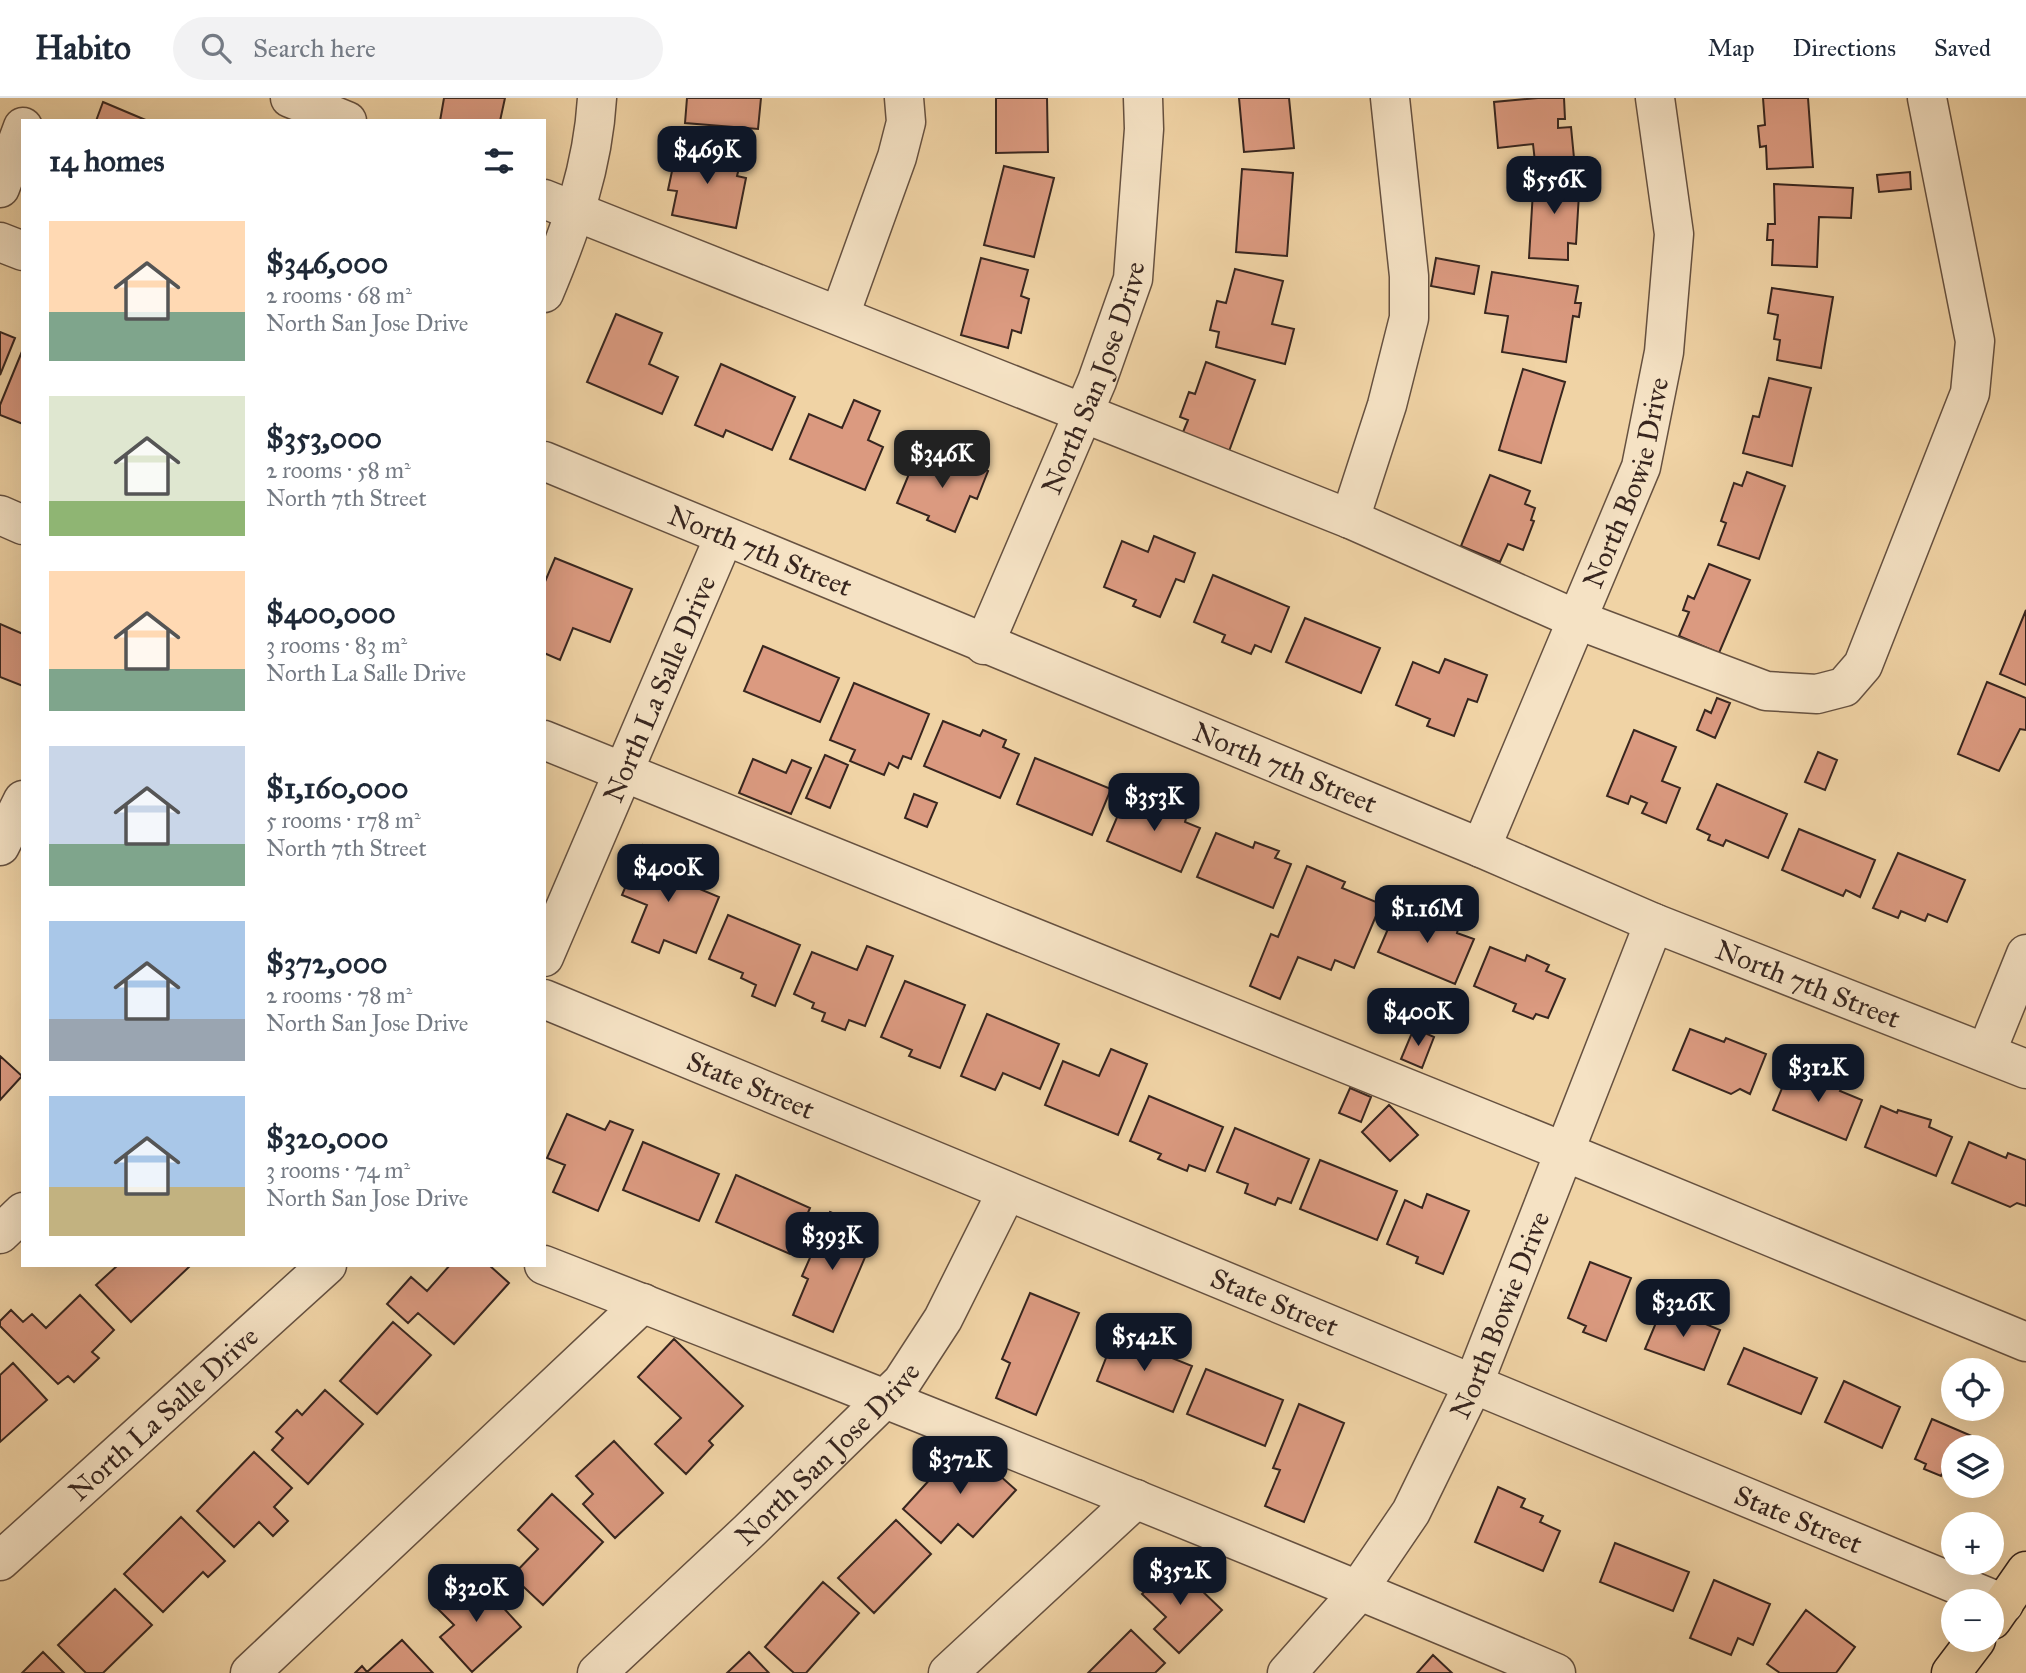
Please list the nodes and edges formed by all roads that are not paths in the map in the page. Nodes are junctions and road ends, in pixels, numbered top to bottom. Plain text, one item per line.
1 (32, 98) edge
2 (290, 98) edge
3 (597, 98) edge
4 (904, 98) edge
5 (1143, 98) edge
6 (1390, 98) edge
7 (1655, 98) edge
8 (1927, 98) edge
9 (26, 119) edge
10 (342, 119) edge
11 (21, 132) edge
12 (0, 188) edge
13 (560, 205) edge
14 (0, 242) edge
15 (21, 250) edge
16 (546, 282) edge
17 (840, 315) junction
18 (1084, 412) junction
19 (546, 462) edge
20 (0, 515) edge
21 (1350, 519) junction
22 (21, 524) edge
23 (724, 537) junction
24 (1577, 621) junction
25 (984, 645) junction
26 (546, 741) edge
27 (623, 773) junction
28 (0, 785) edge
29 (21, 793) edge
30 (21, 804) edge
31 (0, 846) edge
32 (1481, 848) junction
33 (1654, 923) junction
34 (546, 952) edge
35 (2026, 954) edge
36 (546, 1000) edge
37 (1986, 1053) junction
38 (2026, 1069) edge
39 (1565, 1152) junction
40 (1006, 1193) junction
41 (21, 1214) edge
42 (0, 1234) edge
43 (546, 1266) edge
44 (325, 1267) edge
45 (643, 1303) junction
46 (2026, 1342) edge
47 (1474, 1385) junction
48 (886, 1397) junction
49 (1136, 1499) junction
50 (0, 1561) edge
51 (2026, 1571) edge
52 (1359, 1589) junction
53 (1945, 1589) edge
54 (2004, 1603) edge
55 (1967, 1652) edge
56 (250, 1673) edge
57 (597, 1673) edge
58 (947, 1673) edge
59 (1287, 1673) edge
60 (1556, 1673) edge
61 (1951, 1673) edge

1 - 9 street
2 - 10 street
3 - 13 street
4 - 17 street
5 - 18 street, North San Jose Drive
6 - 21 street
7 - 24 street, North Bowie Drive
8 - 24 street
11 - 12 street
13 - 16 street
13 - 17 street
14 - 15 street
17 - 18 street
18 - 21 street
18 - 25 street, North San Jose Drive
19 - 23 street, North 7th Street
20 - 22 street
21 - 24 street
23 - 25 street, North 7th Street
23 - 27 street, North La Salle Drive
24 - 32 street, North Bowie Drive
25 - 32 street, North 7th Street
26 - 27 street
27 - 34 street, North La Salle Drive
27 - 39 street
28 - 29 street
30 - 31 street
32 - 33 street, North 7th Street
33 - 37 street, North 7th Street
33 - 39 street, North Bowie Drive
35 - 37 street
36 - 40 street, State Street
37 - 38 street, North 7th Street
39 - 46 street
39 - 47 street, North Bowie Drive
40 - 47 street, State Street
40 - 48 street, North San Jose Drive
41 - 42 street
43 - 45 street
44 - 50 street, North La Salle Drive
45 - 48 street
45 - 56 street
47 - 52 street, North Bowie Drive
47 - 53 street, State Street
48 - 49 street
48 - 57 street, North San Jose Drive
49 - 52 street
49 - 58 street
51 - 54 main road
52 - 59 street, North Bowie Drive
52 - 60 street
55 - 61 main road

